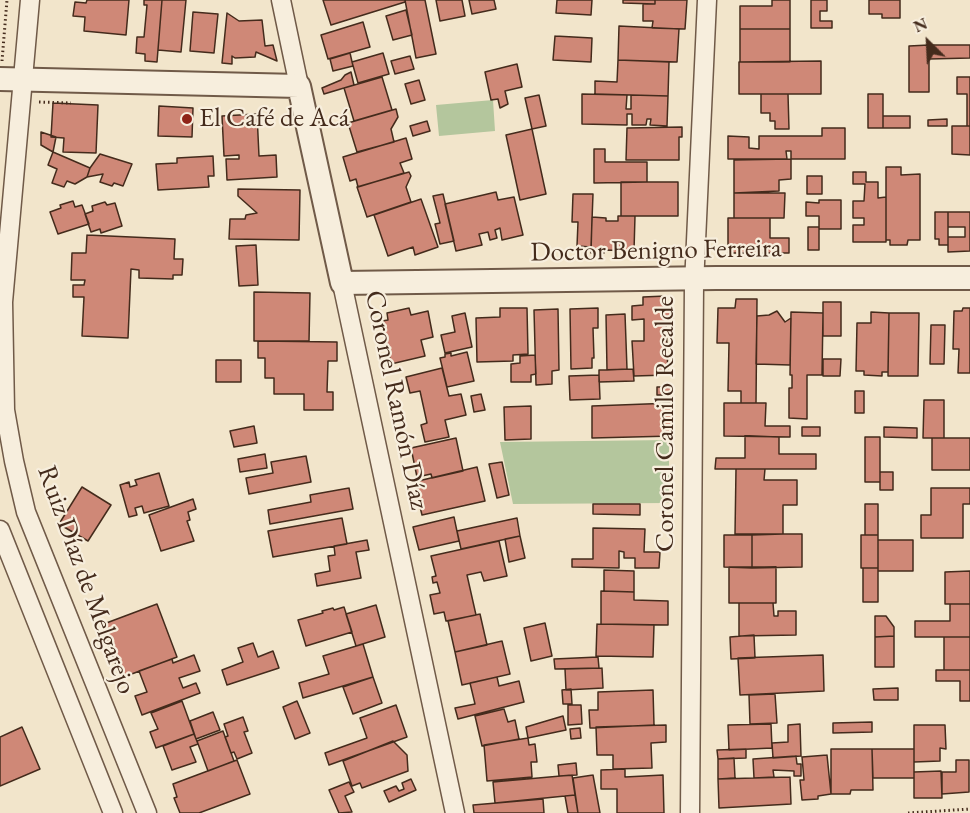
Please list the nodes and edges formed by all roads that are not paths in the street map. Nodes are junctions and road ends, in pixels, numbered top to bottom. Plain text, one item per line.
1 (30, 0) edge
2 (281, 0) edge
3 (707, 0) edge
4 (0, 79) edge
5 (23, 80) junction
6 (299, 86) junction
7 (694, 278) junction
8 (970, 278) edge
9 (342, 283) junction
10 (2, 364) edge
11 (0, 530) edge
12 (62, 606) junction
13 (36, 617) junction
14 (113, 813) edge
15 (147, 813) edge
16 (455, 813) edge
17 (690, 813) edge

1 - 5 street, Ruiz Díaz de Melgarejo
2 - 6 street, Coronel Ramón Díaz
3 - 7 street, Coronel Camilo Recalde
4 - 5 street
5 - 6 street
5 - 10 street, Ruiz Díaz de Melgarejo
6 - 9 street, Coronel Ramón Díaz
7 - 8 street, Doctor Benigno Ferreira
7 - 9 street, Doctor Benigno Ferreira
7 - 17 street, Coronel Camilo Recalde
9 - 16 street, Coronel Ramón Díaz
10 - 12 street, Ruiz Díaz de Melgarejo
11 - 13 street
12 - 13 street
12 - 15 street, Ruiz Díaz de Melgarejo
13 - 14 street

